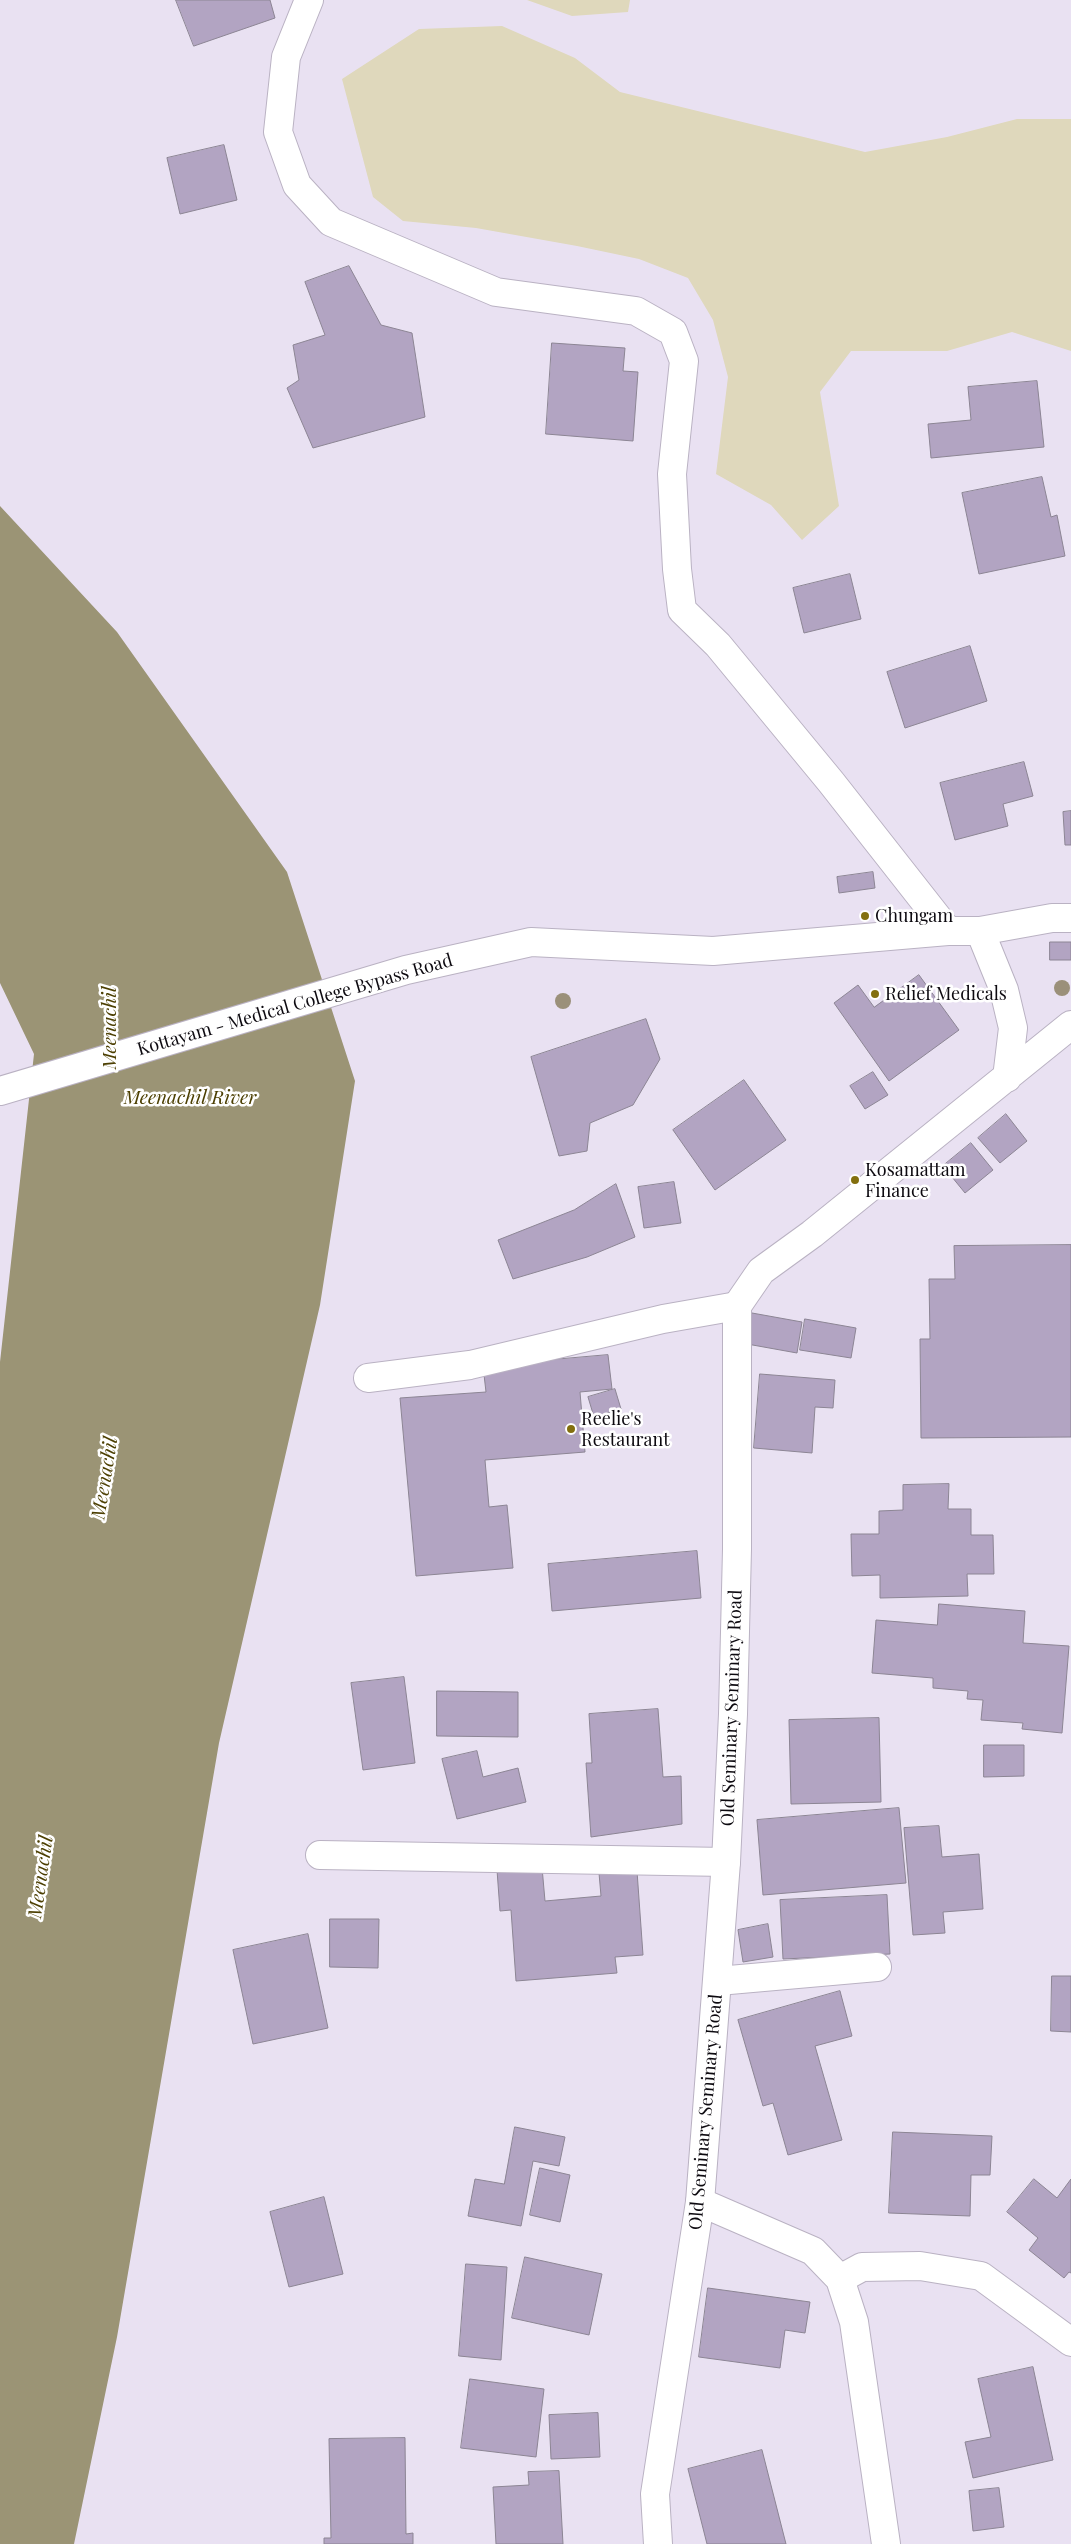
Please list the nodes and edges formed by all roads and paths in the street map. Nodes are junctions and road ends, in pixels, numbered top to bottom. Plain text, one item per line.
1 (310, 0) edge
2 (1071, 918) edge
3 (948, 931) junction
4 (980, 931) junction
5 (1071, 1025) edge
6 (1006, 1078) junction
7 (0, 1091) edge
8 (737, 1306) junction
9 (368, 1378) dead end
10 (320, 1855) dead end
11 (726, 1862) junction
12 (877, 1967) dead end
13 (718, 1982) junction
14 (700, 2202) junction
15 (840, 2278) junction
16 (1071, 2342) edge
17 (658, 2544) edge
18 (886, 2544) edge

1 - 3 street
2 - 4 street, Kottayam - Medical College Bypass Road
3 - 4 street, Kottayam - Medical College Bypass Road
3 - 7 street, Kottayam - Medical College Bypass Road
4 - 6 street
5 - 6 street
6 - 8 street
8 - 9 street
8 - 11 street, Old Seminary Seminary Road
10 - 11 street
11 - 13 street, Old Seminary Seminary Road
12 - 13 street
13 - 14 street, Old Seminary Seminary Road
14 - 15 street
14 - 17 street, Old Seminary Seminary Road
15 - 16 street
15 - 18 street

